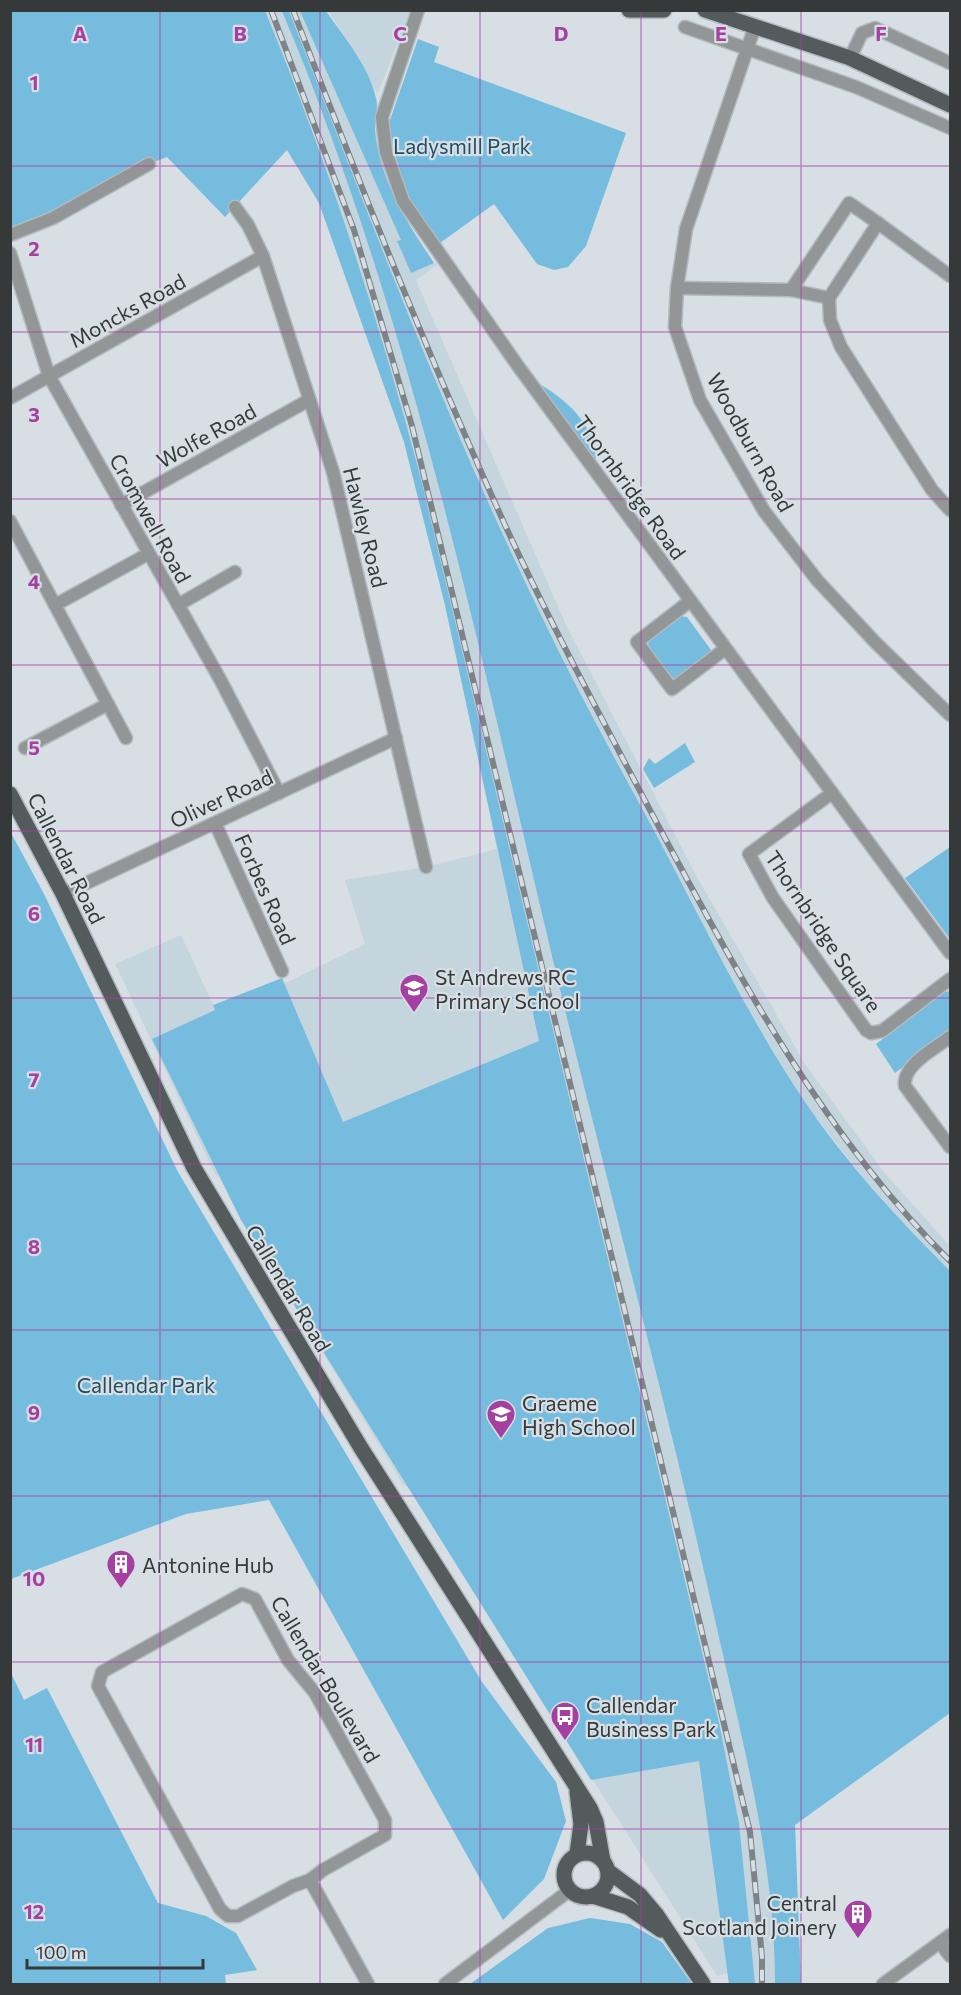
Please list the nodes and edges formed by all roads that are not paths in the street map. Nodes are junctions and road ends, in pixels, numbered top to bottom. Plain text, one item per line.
1 (418, 10) edge
2 (628, 10) edge
3 (705, 10) edge
4 (662, 11) edge
5 (755, 26) junction
6 (685, 27) dead end
7 (749, 48) junction
8 (850, 58) junction
9 (951, 63) edge
10 (951, 105) edge
11 (951, 128) edge
12 (149, 164) dead end
13 (234, 207) dead end
14 (878, 224) junction
15 (10, 235) edge
16 (10, 253) edge
17 (263, 256) junction
18 (951, 276) edge
19 (677, 288) junction
20 (791, 290) junction
21 (829, 298) junction
22 (49, 376) junction
23 (10, 398) edge
24 (309, 400) junction
25 (121, 505) junction
26 (951, 510) edge
27 (11, 524) edge
28 (148, 554) junction
29 (235, 572) dead end
30 (690, 601) junction
31 (56, 605) junction
32 (178, 605) junction
33 (725, 649) junction
34 (108, 704) junction
35 (951, 715) edge
36 (126, 738) dead end
37 (396, 738) junction
38 (25, 748) dead end
39 (279, 793) junction
40 (831, 793) junction
41 (10, 794) edge
42 (215, 823) junction
43 (426, 867) dead end
44 (63, 894) junction
45 (951, 953) edge
46 (282, 971) dead end
47 (951, 979) edge
48 (951, 1037) edge
49 (951, 1147) edge
50 (574, 1781) junction
51 (577, 1854) junction
52 (605, 1866) junction
53 (310, 1880) junction
54 (570, 1890) junction
55 (592, 1896) junction
56 (951, 1935) edge
57 (673, 1939) junction
58 (940, 1943) junction
59 (951, 1956) edge
60 (368, 1984) edge
61 (445, 1984) edge
62 (703, 1984) edge
63 (883, 1984) edge

1 - 30 street, Thornbridge Road
2 - 4 main road
3 - 5 main road
5 - 7 street, Woodburn Road
5 - 8 main road
6 - 7 street
7 - 11 street
7 - 19 street, Woodburn Road
8 - 9 street
8 - 10 main road
12 - 15 street
13 - 17 street, Hawley Road
14 - 18 street
14 - 20 street
14 - 21 street
16 - 22 street, Cromwell Road
17 - 22 street, Moncks Road
17 - 24 street, Hawley Road
19 - 20 street
19 - 35 street, Woodburn Road
20 - 21 street
21 - 26 street
22 - 23 street, Moncks Road
22 - 25 street, Cromwell Road
24 - 25 street, Wolfe Road
24 - 37 street, Hawley Road
25 - 28 street, Cromwell Road
27 - 31 street
28 - 31 street
28 - 32 street, Cromwell Road
29 - 32 street
30 - 33 street, Thornbridge Road
30 - 33 street
31 - 34 street
32 - 39 street, Cromwell Road
33 - 40 street, Thornbridge Road
34 - 36 street
34 - 38 street
37 - 39 street, Oliver Road
37 - 43 street, Hawley Road
39 - 42 street, Oliver Road
40 - 45 street, Thornbridge Road
40 - 47 street, Thornbridge Square
41 - 44 main road, Callendar Road
42 - 44 street, Oliver Road
42 - 46 street, Forbes Road
44 - 50 main road, Callendar Road
48 - 49 street
50 - 51 main road, Callendar Road
50 - 52 main road, Callendar Road
51 - 52 main road
51 - 54 main road
52 - 55 main road
52 - 57 main road
53 - 53 street, Callendar Boulevard
53 - 60 street
54 - 55 main road
54 - 61 street
55 - 57 main road
56 - 58 street
57 - 62 main road
58 - 59 street
58 - 63 street

